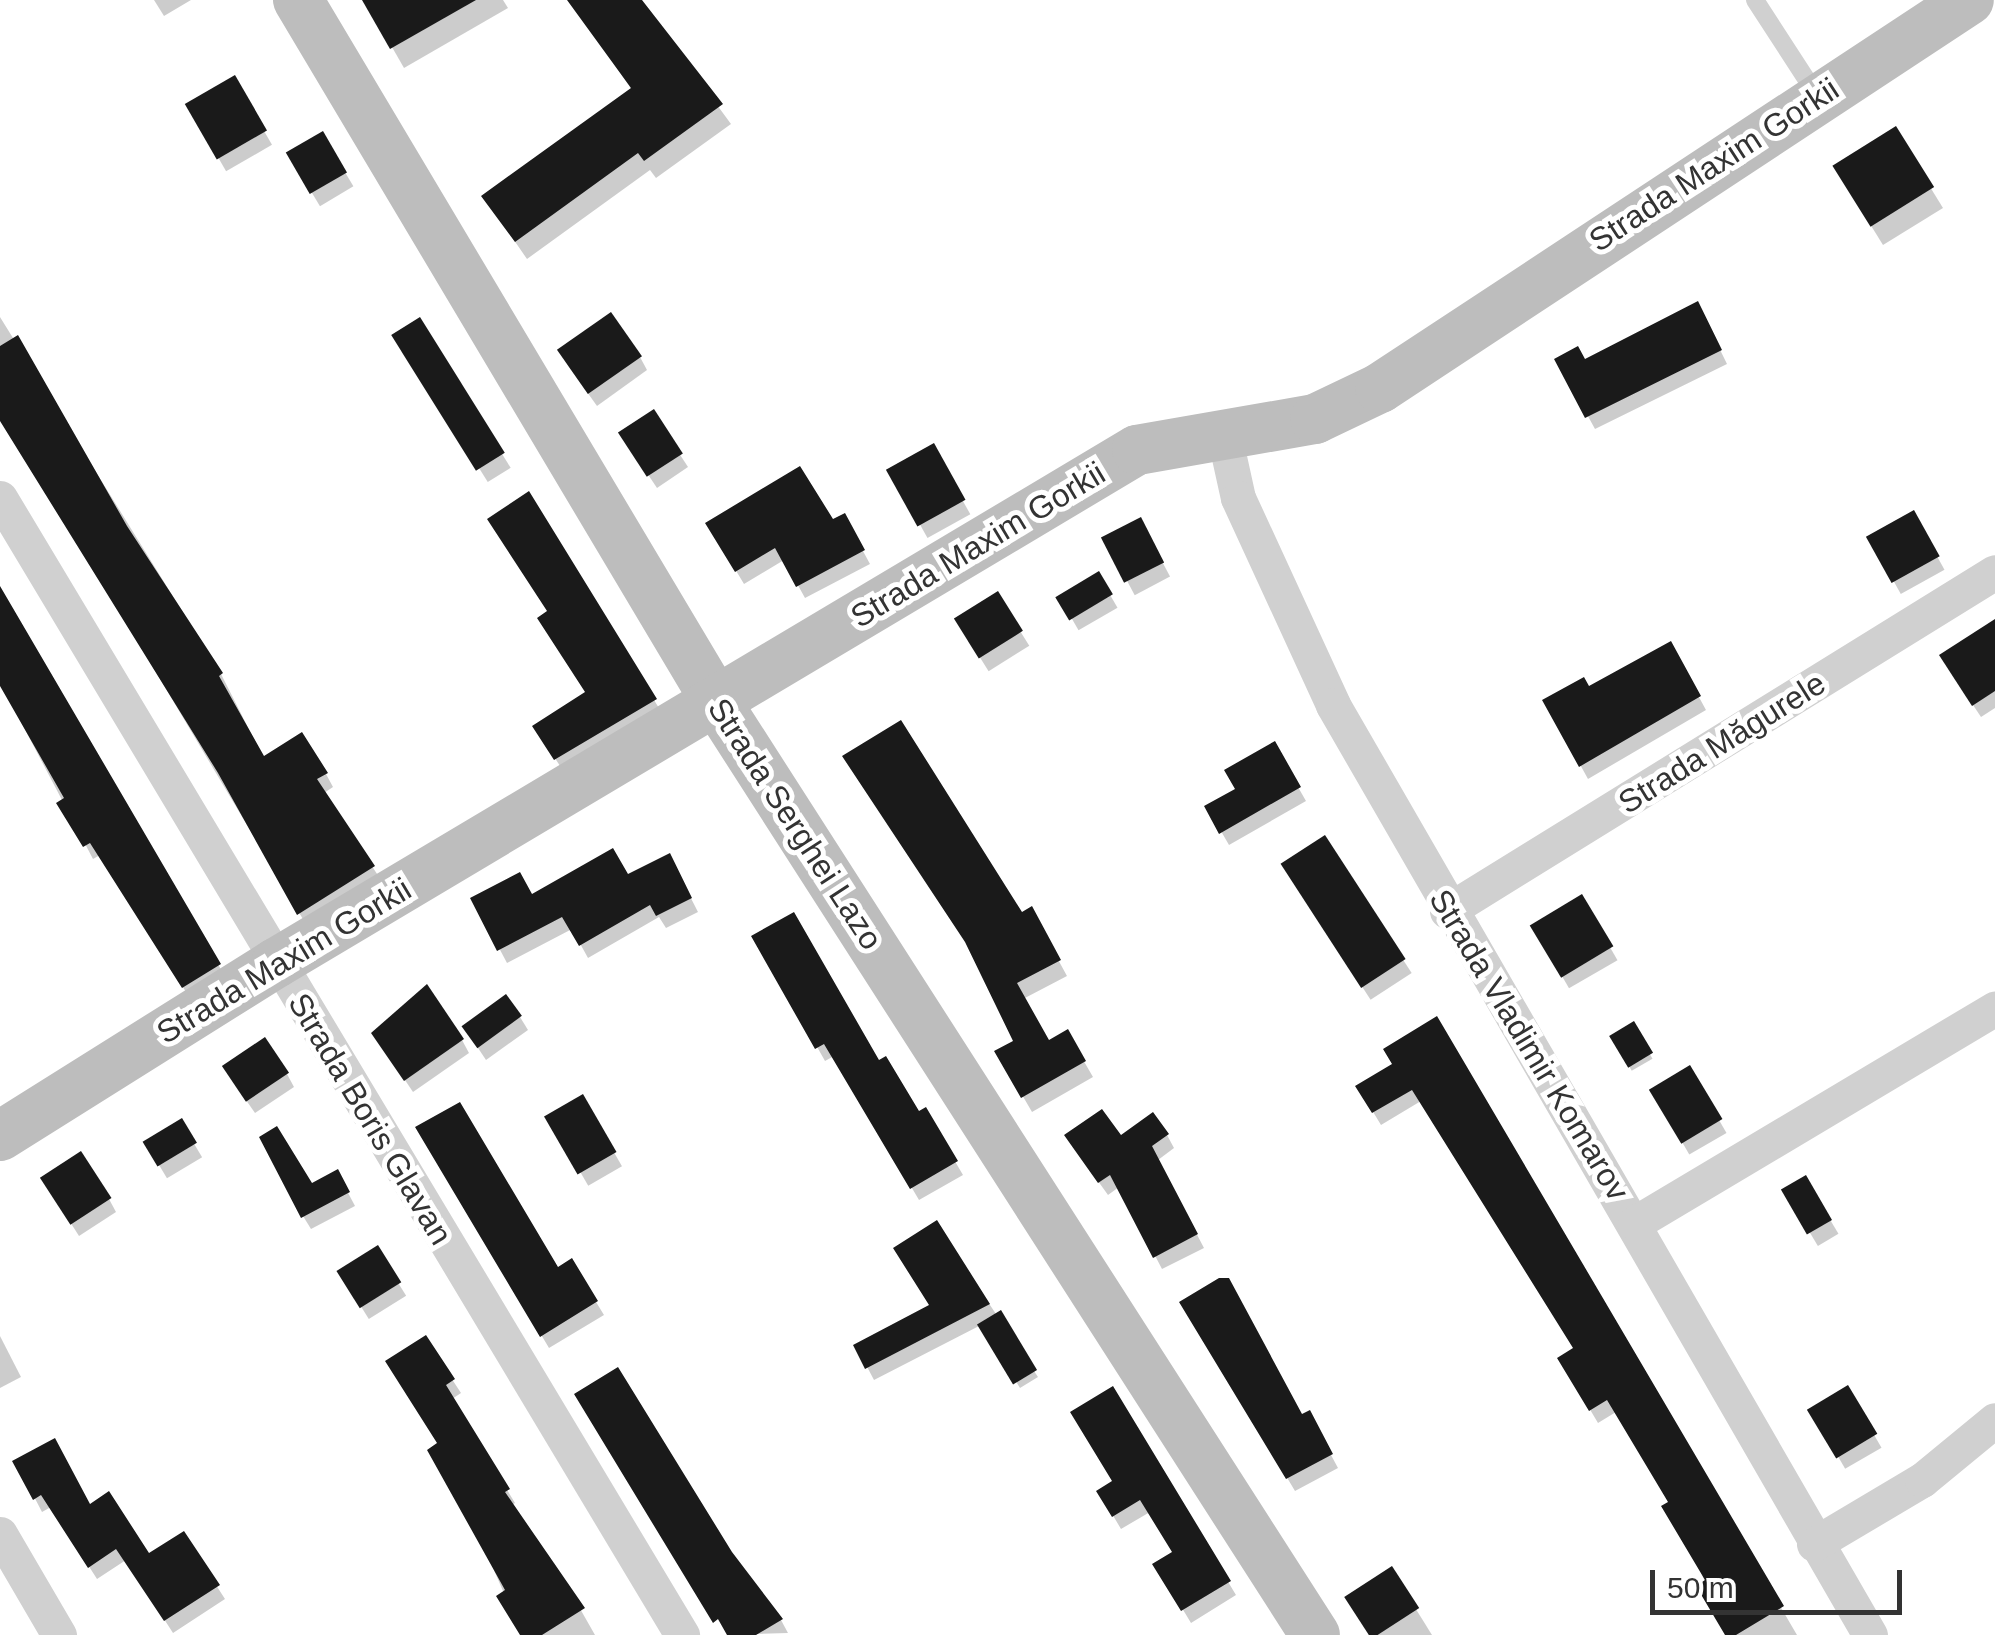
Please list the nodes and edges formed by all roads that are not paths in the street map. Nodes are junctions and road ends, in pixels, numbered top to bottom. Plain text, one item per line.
1 (298, 0) edge
2 (1754, 0) edge
3 (1969, 0) edge
4 (1818, 98) junction
5 (1225, 438) junction
6 (0, 498) edge
7 (1995, 572) edge
8 (717, 703) junction
9 (1446, 911) junction
10 (276, 963) junction
11 (1995, 1008) edge
12 (0, 1136) edge
13 (1635, 1223) junction
14 (1995, 1420) edge
15 (0, 1534) edge
16 (1814, 1544) junction
17 (59, 1635) edge
18 (682, 1635) edge
19 (1314, 1635) edge
20 (1870, 1635) edge

1 - 8 street, Strada Serghei Lazo
2 - 4 lane
3 - 4 street, Strada Maxim Gorkii
4 - 5 street, Strada Maxim Gorkii
5 - 8 street, Strada Maxim Gorkii
5 - 9 street, Strada Vladimir Komarov
6 - 10 street, Strada Boris Glavan
7 - 9 street, Strada Măgurele
8 - 10 street, Strada Maxim Gorkii
8 - 19 street, Strada Serghei Lazo
9 - 13 street, Strada Vladimir Komarov
10 - 12 street, Strada Maxim Gorkii
10 - 18 street, Strada Boris Glavan
11 - 13 street
13 - 16 street, Strada Vladimir Komarov
14 - 16 street
15 - 17 street
16 - 20 street, Strada Vladimir Komarov

